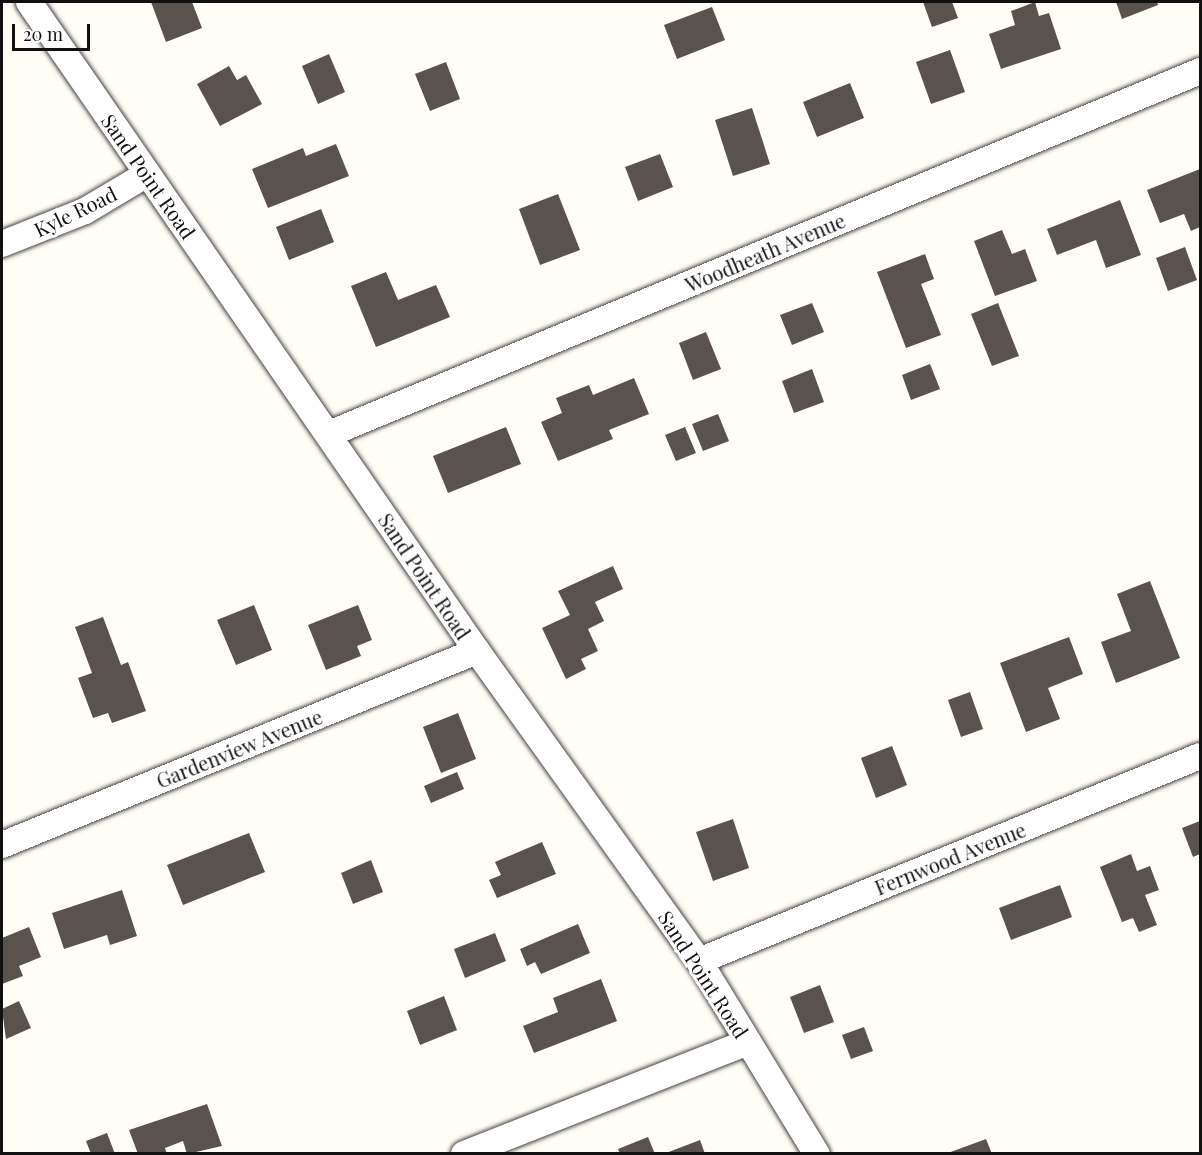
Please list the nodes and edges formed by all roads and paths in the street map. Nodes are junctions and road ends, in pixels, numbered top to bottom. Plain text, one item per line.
1 (28, 2) edge
2 (1200, 71) edge
3 (147, 174) junction
4 (2, 244) edge
5 (329, 434) junction
6 (477, 651) junction
7 (1200, 756) edge
8 (2, 845) edge
9 (699, 960) junction
10 (748, 1042) junction
11 (464, 1154) edge
12 (817, 1154) edge

1 - 3 street, Sand Point Road
2 - 5 street, Woodheath Avenue
3 - 4 street, Kyle Road
3 - 5 street, Sand Point Road
5 - 6 street, Sand Point Road
6 - 8 street, Gardenview Avenue
6 - 9 street, Sand Point Road
7 - 9 street, Fernwood Avenue
9 - 10 street, Sand Point Road
10 - 11 street
10 - 12 street, Sand Point Road

